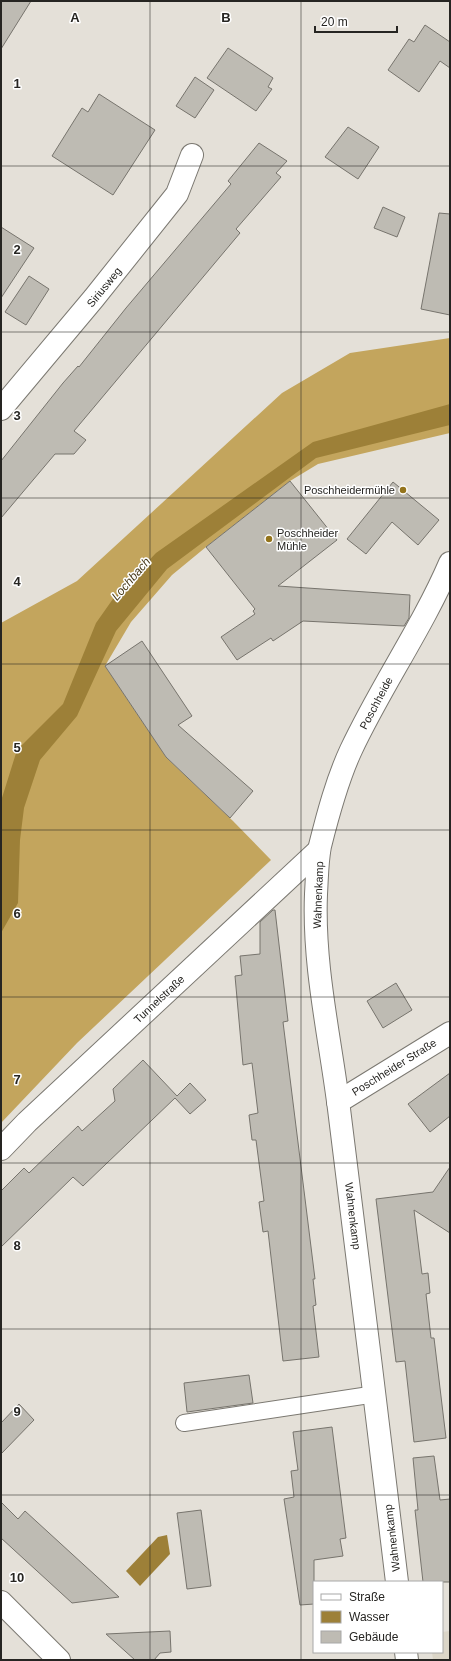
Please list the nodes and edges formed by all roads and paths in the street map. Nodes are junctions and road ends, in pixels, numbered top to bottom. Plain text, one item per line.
1 (192, 155) dead end
2 (1, 409) edge
3 (450, 563) edge
4 (319, 850) junction
5 (450, 1033) edge
6 (338, 1102) junction
7 (1, 1149) edge
8 (376, 1394) junction
9 (184, 1423) dead end
10 (397, 1581) edge
11 (1, 1602) edge
12 (57, 1659) edge

1 - 2 street, Siriusweg
3 - 4 street, Poschheide
4 - 6 street, Wahnenkamp
4 - 7 street, Tunnelstraße
5 - 6 street, Poschheider Straße
6 - 8 street, Wahnenkamp
8 - 9 lane
8 - 10 street, Wahnenkamp
11 - 12 street

